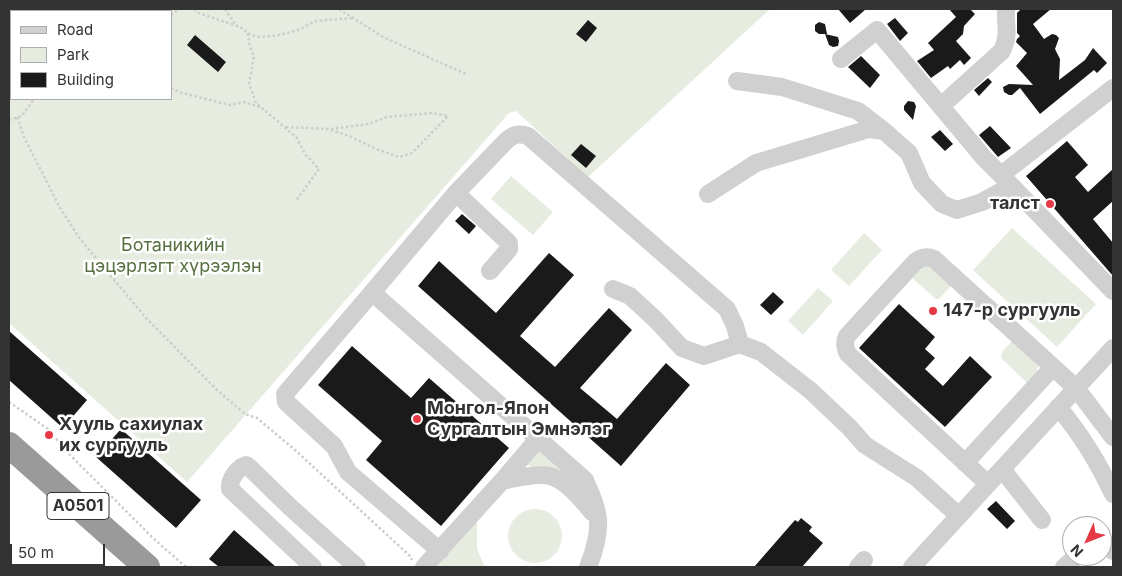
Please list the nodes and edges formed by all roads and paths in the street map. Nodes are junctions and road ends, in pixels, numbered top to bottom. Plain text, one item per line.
1 (195, 9) edge
2 (225, 9) edge
3 (339, 9) edge
4 (1006, 9) edge
5 (353, 18) junction
6 (236, 25) junction
7 (248, 33) junction
8 (841, 58) dead end
9 (466, 74) dead end
10 (738, 81) dead end
11 (172, 88) edge
12 (1113, 88) edge
13 (33, 100) edge
14 (941, 106) junction
15 (262, 108) junction
16 (17, 117) junction
17 (9, 120) edge
18 (286, 127) junction
19 (328, 129) junction
20 (884, 131) junction
21 (1006, 180) junction
22 (456, 193) junction
23 (708, 194) dead end
24 (296, 201) dead end
25 (490, 271) dead end
26 (613, 289) dead end
27 (1113, 291) edge
28 (370, 295) junction
29 (740, 344) junction
30 (1113, 348) edge
31 (1053, 367) junction
32 (1076, 388) junction
33 (9, 402) edge
34 (1058, 407) junction
35 (1113, 437) edge
36 (538, 439) junction
37 (9, 445) edge
38 (965, 463) junction
39 (1002, 469) junction
40 (502, 481) junction
41 (988, 484) junction
42 (1113, 494) edge
43 (959, 516) junction
44 (598, 518) junction
45 (1042, 520) dead end
46 (440, 550) junction
47 (418, 564) edge
48 (147, 567) edge
49 (186, 567) edge
50 (313, 567) edge
51 (357, 567) edge
52 (588, 567) edge
53 (912, 567) edge

1 - 6 path
2 - 6 path
3 - 5 path
4 - 14 street
5 - 7 path
5 - 9 path
6 - 7 path
7 - 15 path
8 - 14 street
10 - 20 street
11 - 15 path
12 - 21 street
13 - 16 path
14 - 21 street
15 - 18 path
16 - 17 path
16 - 47 path
18 - 19 path
18 - 24 path
19 - 19 path
20 - 21 street
20 - 23 street
21 - 27 street
22 - 25 street
22 - 28 street
22 - 29 street
26 - 29 street
28 - 36 street
28 - 46 street
29 - 43 street
30 - 32 street
31 - 32 street
31 - 38 street
31 - 38 street
32 - 34 street
32 - 35 street
33 - 49 path
34 - 39 street
34 - 42 street
36 - 40 street
36 - 44 street
37 - 48 highway, A0501
38 - 41 street
39 - 41 street
39 - 45 street
40 - 44 street
40 - 46 street
41 - 43 street
43 - 53 street
44 - 52 street
46 - 47 street
50 - 51 street

